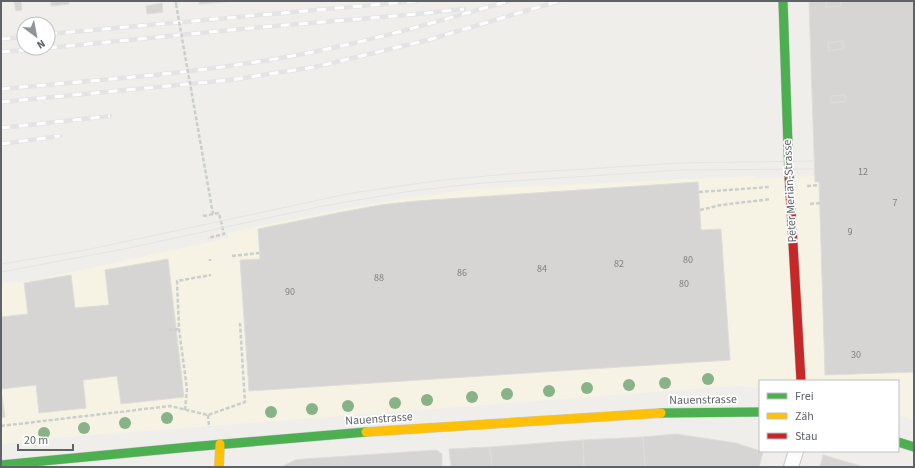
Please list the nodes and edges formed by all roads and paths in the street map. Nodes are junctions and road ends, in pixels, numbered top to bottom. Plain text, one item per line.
1 (783, 1) edge
2 (176, 3) edge
3 (789, 186) junction
4 (699, 192) dead end
5 (773, 203) dead end
6 (820, 203) dead end
7 (810, 204) dead end
8 (700, 210) dead end
9 (213, 214) junction
10 (204, 216) dead end
11 (208, 238) dead end
12 (259, 253) dead end
13 (232, 256) dead end
14 (211, 275) dead end
15 (240, 323) dead end
16 (179, 329) junction
17 (169, 330) dead end
18 (801, 380) edge
19 (185, 410) junction
20 (759, 412) edge
21 (1, 426) edge
22 (899, 442) edge
23 (220, 444) junction
24 (914, 447) edge
25 (796, 452) edge
26 (1, 465) edge
27 (220, 467) edge
28 (791, 467) edge

1 - 3 main road, Peter Merian-Strasse, bridge
2 - 9 path, bridge
3 - 4 path
3 - 18 main road, Peter Merian-Strasse
5 - 8 path
6 - 7 path
9 - 10 path
9 - 11 path
12 - 13 path
14 - 16 path
15 - 19 path
16 - 17 path
16 - 19 path
19 - 21 path
20 - 23 main road, Nauenstrasse
22 - 24 main road
23 - 26 main road, Nauenstrasse
23 - 27 main road
25 - 28 street

